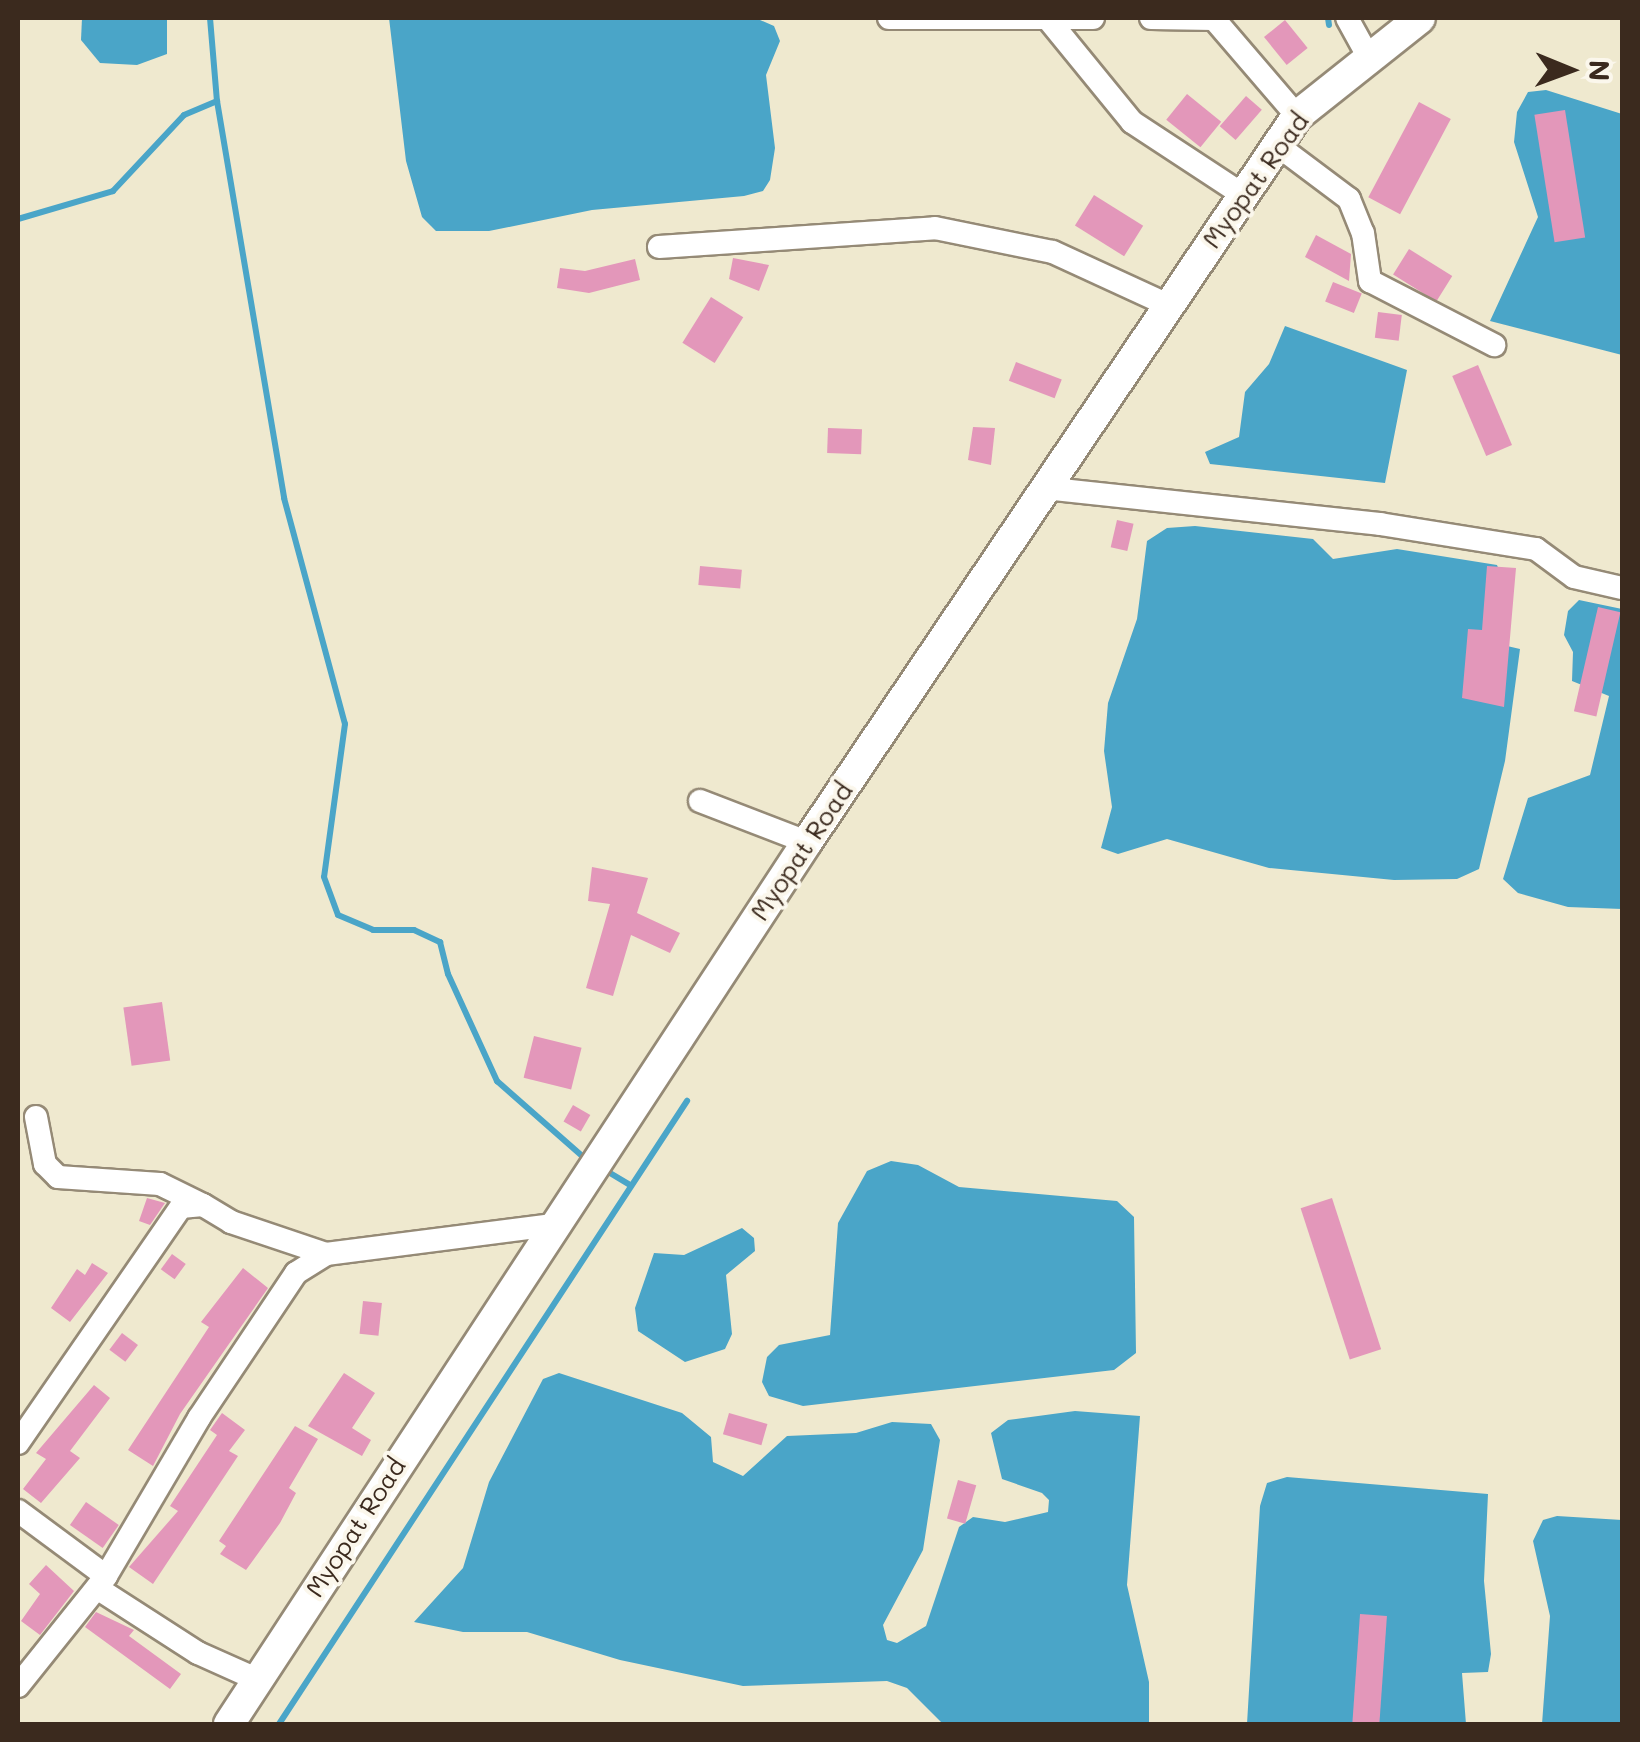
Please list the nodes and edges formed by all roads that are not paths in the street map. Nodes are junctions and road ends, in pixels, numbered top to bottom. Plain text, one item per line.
1 (889, 18) edge
2 (1093, 18) edge
3 (1150, 18) edge
4 (1346, 18) edge
5 (1048, 20) edge
6 (1407, 22) edge
7 (1368, 56) junction
8 (1297, 116) junction
9 (1277, 145) junction
10 (1242, 196) junction
11 (658, 246) dead end
12 (1168, 305) junction
13 (1494, 345) dead end
14 (1044, 488) junction
15 (1622, 588) edge
16 (700, 801) dead end
17 (806, 842) junction
18 (36, 1116) dead end
19 (203, 1205) junction
20 (552, 1225) junction
21 (326, 1254) junction
22 (18, 1444) edge
23 (18, 1511) edge
24 (102, 1582) junction
25 (256, 1680) junction
26 (18, 1686) edge
27 (229, 1724) edge

1 - 5 street
2 - 5 street
3 - 8 street
4 - 7 street
5 - 10 street
6 - 7 main road, Myopat Road
7 - 8 main road, Myopat Road
8 - 9 main road, Myopat Road
9 - 10 main road, Myopat Road
9 - 13 street
10 - 12 main road, Myopat Road
11 - 12 street
12 - 14 main road, Myopat Road
14 - 15 street
14 - 17 main road, Myopat Road
16 - 17 street
17 - 20 main road, Myopat Road
18 - 19 street
19 - 21 street
19 - 22 street
20 - 21 street
20 - 25 main road, Myopat Road
21 - 24 street
23 - 24 street
24 - 25 street
24 - 26 street
25 - 27 main road, Myopat Road

